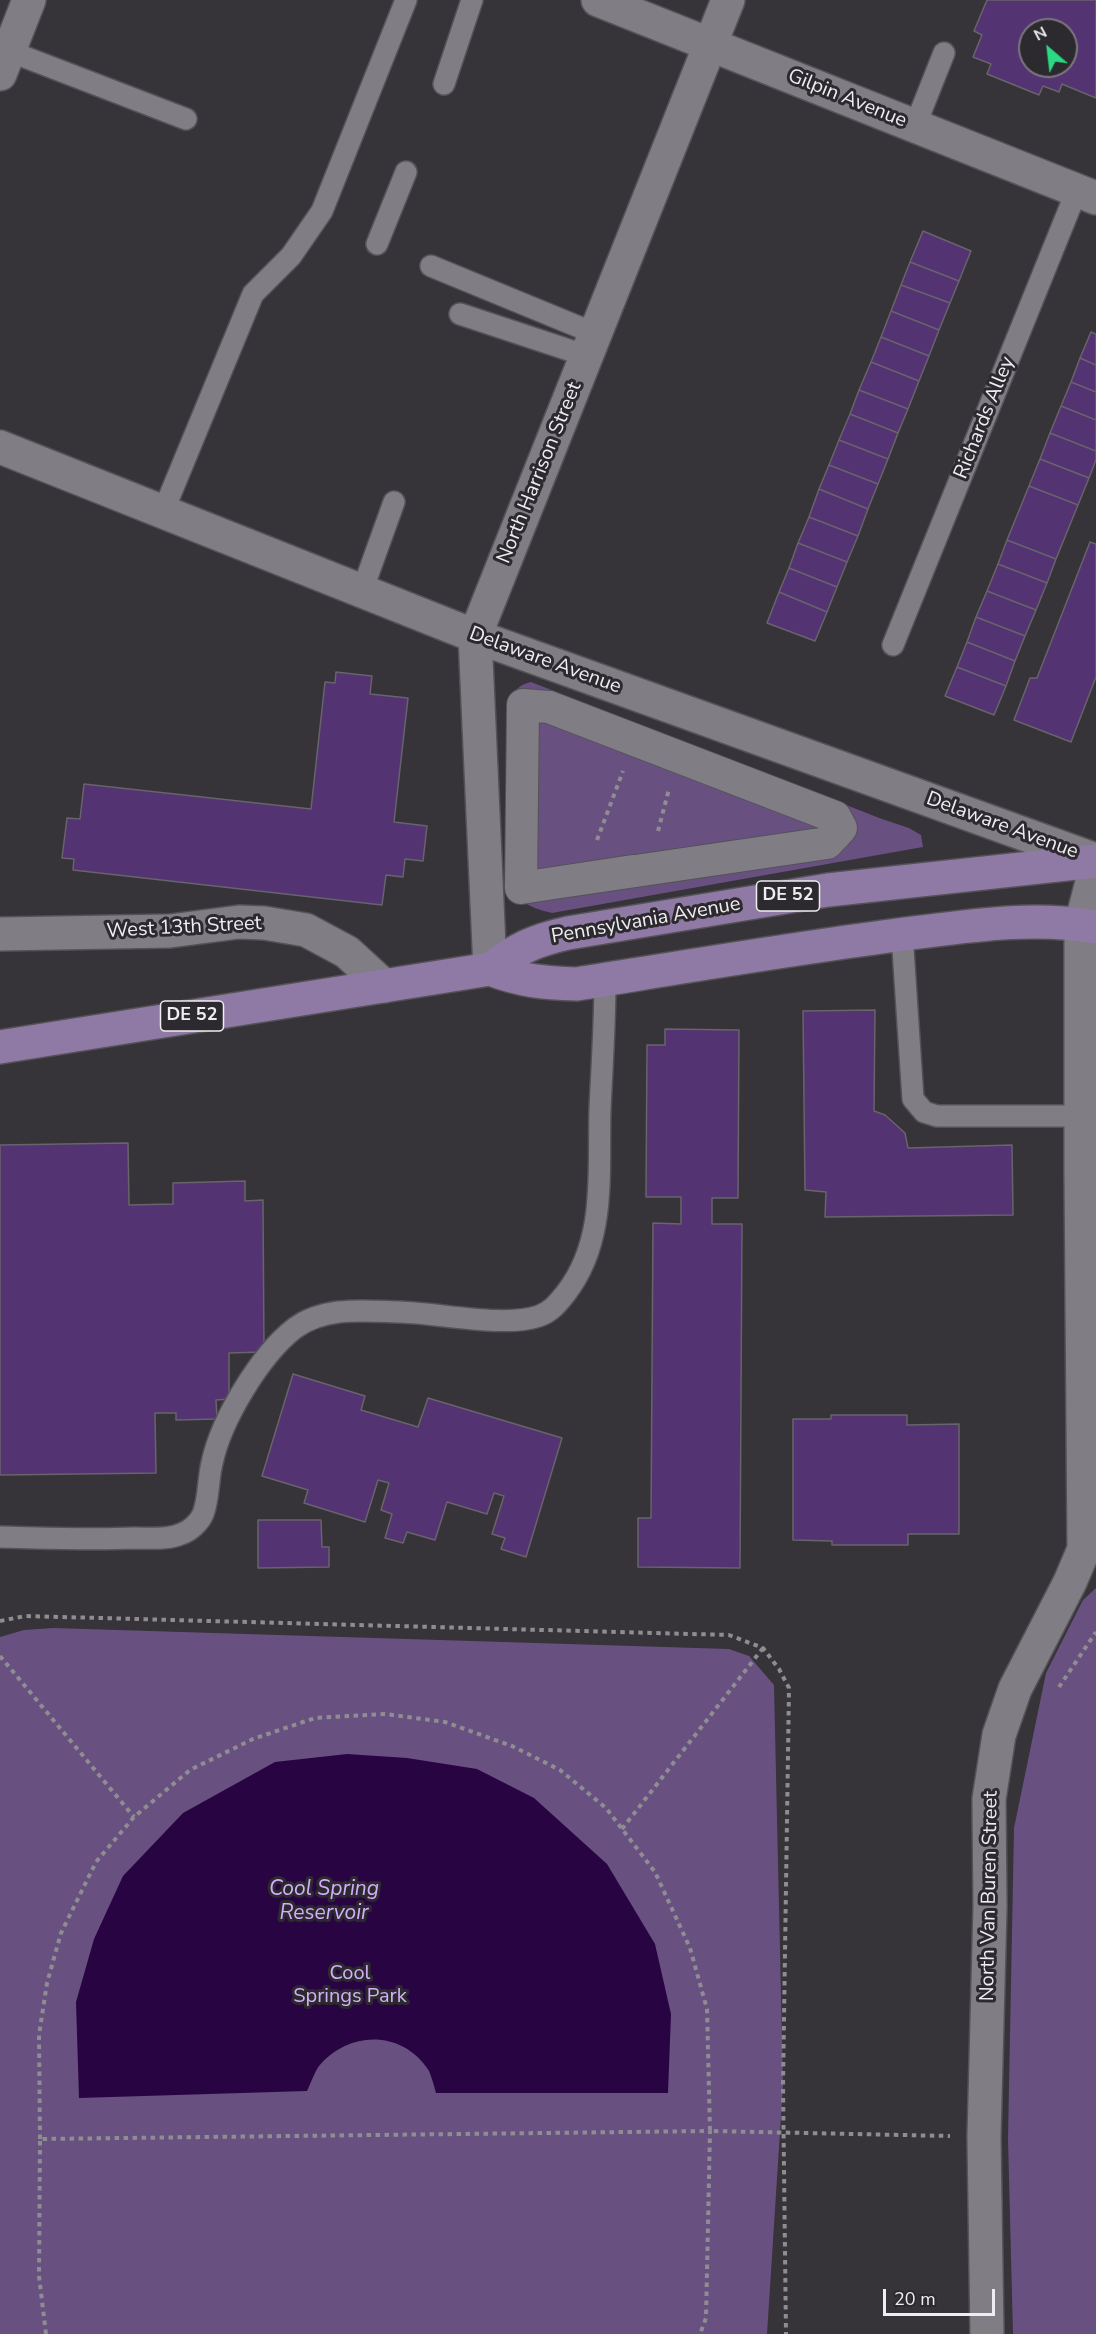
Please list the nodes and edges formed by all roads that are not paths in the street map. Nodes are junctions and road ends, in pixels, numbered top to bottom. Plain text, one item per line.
1 (29, 0) edge
2 (406, 0) edge
3 (472, 0) edge
4 (598, 0) edge
5 (728, 0) edge
6 (711, 44) junction
7 (944, 53) dead end
8 (4, 62) edge
9 (444, 84) dead end
10 (186, 119) dead end
11 (915, 126) junction
12 (406, 172) dead end
13 (1087, 194) edge
14 (377, 244) dead end
15 (431, 266) dead end
16 (460, 314) dead end
17 (591, 345) junction
18 (0, 447) edge
19 (394, 502) dead end
20 (163, 512) junction
21 (362, 591) junction
22 (475, 636) junction
23 (893, 645) dead end
24 (1096, 860) edge
25 (1096, 867) edge
26 (633, 871) junction
27 (547, 884) junction
28 (1089, 926) edge
29 (0, 934) edge
30 (902, 934) junction
31 (490, 969) junction
32 (605, 980) junction
33 (384, 986) junction
34 (0, 1047) edge
35 (1086, 1125) edge
36 (0, 1537) edge
37 (1090, 1550) edge
38 (987, 2334) edge

1 - 8 street
2 - 20 lane
3 - 9 lane
4 - 6 street, Gilpin Avenue
5 - 6 street, North Harrison Street
6 - 11 street, Gilpin Avenue
6 - 17 street, North Harrison Street
7 - 11 lane
8 - 10 lane
11 - 13 street, Gilpin Avenue
12 - 14 lane
13 - 23 lane, Richards Alley
15 - 17 lane
16 - 17 lane
17 - 22 street, North Harrison Street
18 - 20 street, Delaware Avenue
19 - 21 lane
20 - 21 street, Delaware Avenue
21 - 22 street, Delaware Avenue
22 - 24 street, Delaware Avenue
22 - 31 street, North Harrison Street
24 - 31 main road, Pennsylvania Avenue / DE 52
25 - 28 street, North Van Buren Street
26 - 27 street
26 - 27 street
26 - 27 street
28 - 30 main road, Pennsylvania Avenue / DE 52
28 - 35 street, North Van Buren Street
29 - 33 street, West 13th Street
30 - 32 main road, Pennsylvania Avenue / DE 52
30 - 35 lane
31 - 32 main road, Pennsylvania Avenue / DE 52
31 - 33 main road, Pennsylvania Avenue / DE 52
32 - 36 lane
33 - 34 main road, Pennsylvania Avenue / DE 52
35 - 37 street, North Van Buren Street
37 - 38 street, North Van Buren Street

